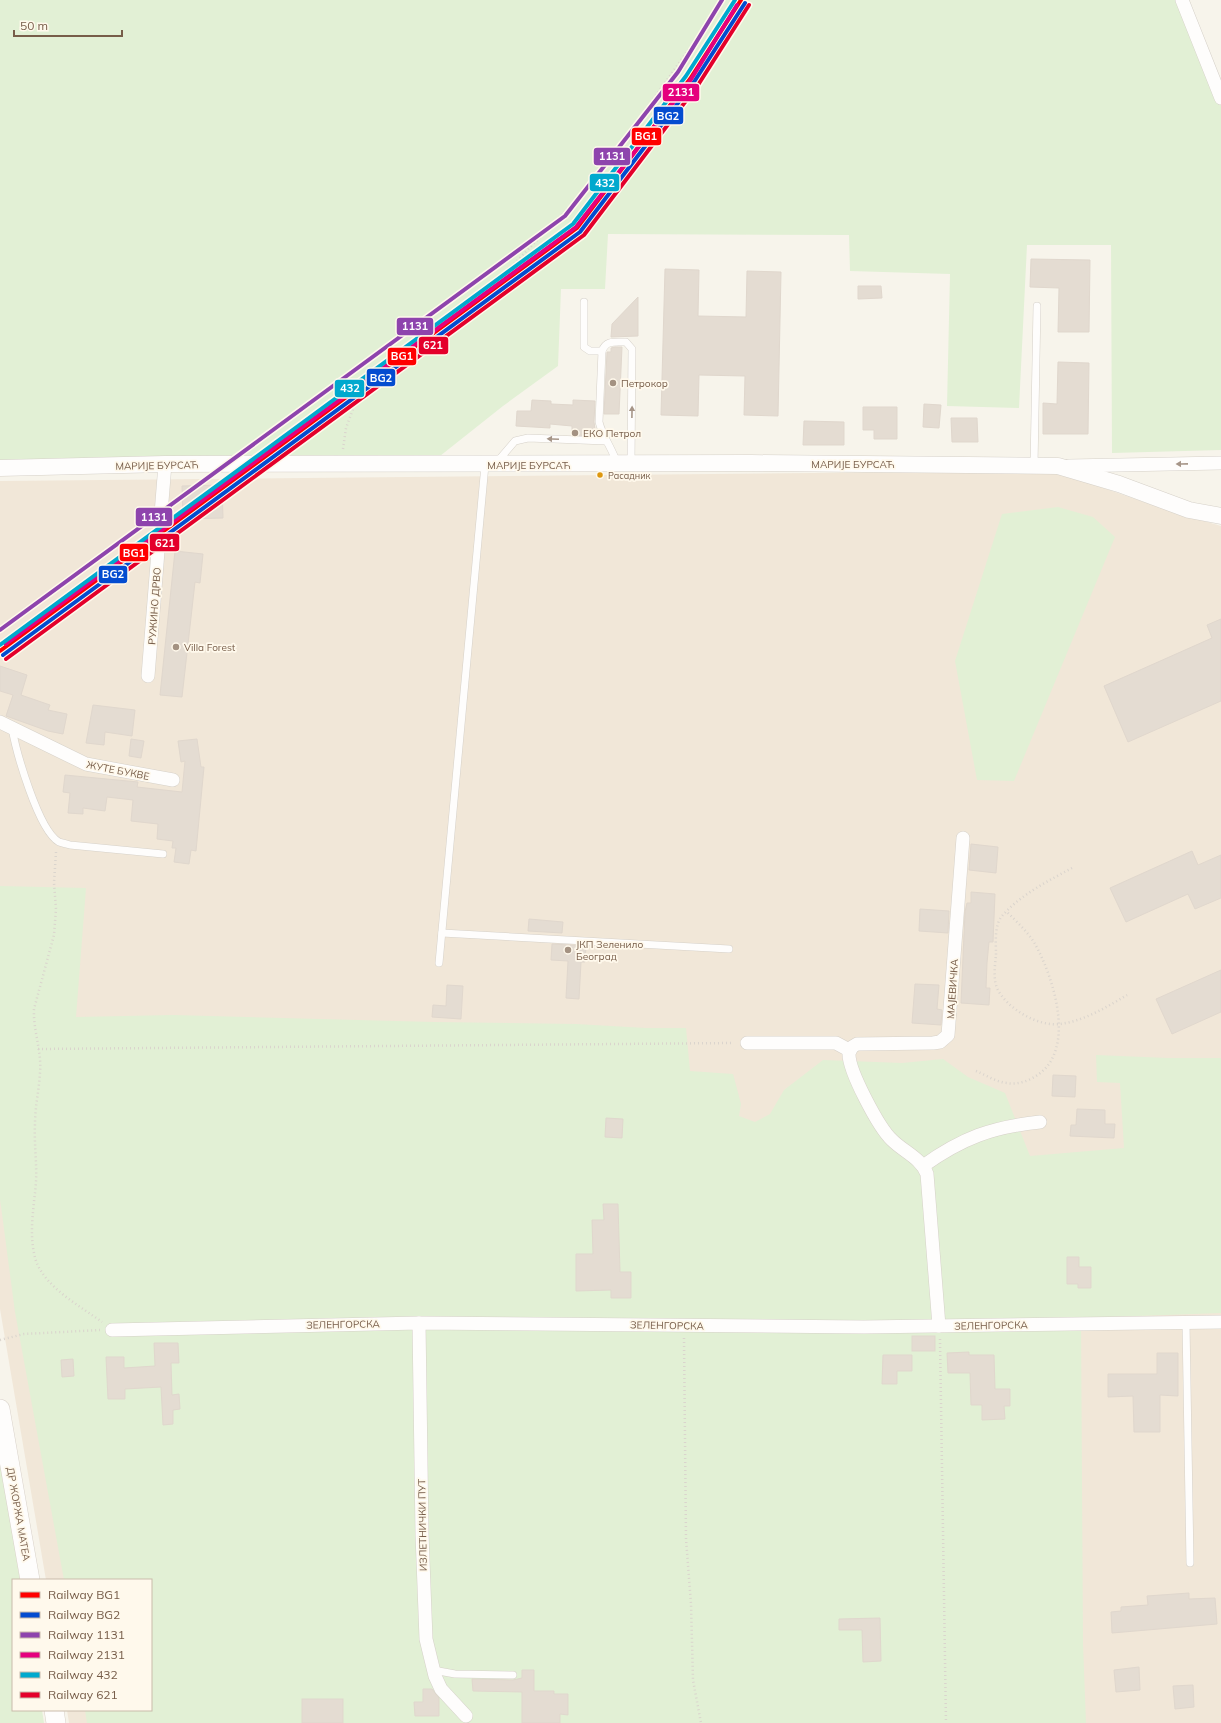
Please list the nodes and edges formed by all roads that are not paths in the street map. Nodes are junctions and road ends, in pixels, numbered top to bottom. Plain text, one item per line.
1 (1182, 0) edge
2 (1221, 98) edge
3 (584, 302) dead end
4 (1037, 306) dead end
5 (602, 351) junction
6 (606, 441) junction
7 (1221, 463) edge
8 (165, 464) junction
9 (490, 465) junction
10 (624, 465) junction
11 (1034, 466) junction
12 (1058, 466) junction
13 (0, 468) edge
14 (1221, 516) edge
15 (148, 676) dead end
16 (6, 725) edge
17 (173, 780) dead end
18 (963, 838) dead end
19 (163, 854) dead end
20 (442, 933) junction
21 (729, 949) dead end
22 (439, 963) dead end
23 (746, 1043) road end
24 (849, 1050) junction
25 (1040, 1122) dead end
26 (923, 1166) junction
27 (1221, 1322) edge
28 (419, 1323) junction
29 (1186, 1323) junction
30 (939, 1326) junction
31 (112, 1330) road end
32 (0, 1409) edge
33 (3, 1444) edge
34 (1190, 1563) dead end
35 (30, 1579) edge
36 (433, 1670) junction
37 (513, 1675) dead end
38 (54, 1711) edge
39 (466, 1716) dead end
40 (56, 1723) edge

1 - 2 street
3 - 5 lane
4 - 11 lane
5 - 6 lane
10 -> 5 lane
6 -> 9 lane
6 - 10 lane
7 -> 12 street, МАРИЈЕ БУРСАЋ
8 - 9 street, МАРИЈЕ БУРСАЋ
8 - 13 street, МАРИЈЕ БУРСАЋ
8 - 15 street, РУЖИНО ДРВО
9 - 10 street, МАРИЈЕ БУРСАЋ
9 - 20 lane
10 - 11 street, МАРИЈЕ БУРСАЋ
11 - 12 street, МАРИЈЕ БУРСАЋ
12 - 14 street, МАРИЈЕ БУРСАЋ
16 - 17 street, ЖУТЕ БУКВЕ
16 - 19 lane
18 - 24 street, МАЈЕВИЧКА
20 - 21 lane
20 - 22 lane
23 - 24 street
24 - 26 street
25 - 26 street
26 - 30 street
27 - 29 street, ЗЕЛЕНГОРСКА
28 - 30 street, ЗЕЛЕНГОРСКА
28 - 31 street, ЗЕЛЕНГОРСКА
28 - 36 street, ИЗЛЕТНИЧКИ ПУТ
29 - 30 street, ЗЕЛЕНГОРСКА
29 - 34 lane
32 - 33 main road, ДР ЖОРЖА МАТЕА
33 - 35 main road, ДР ЖОРЖА МАТЕА
36 - 37 lane
36 - 39 street, ИЗЛЕТНИЧКИ ПУТ
38 - 40 main road

